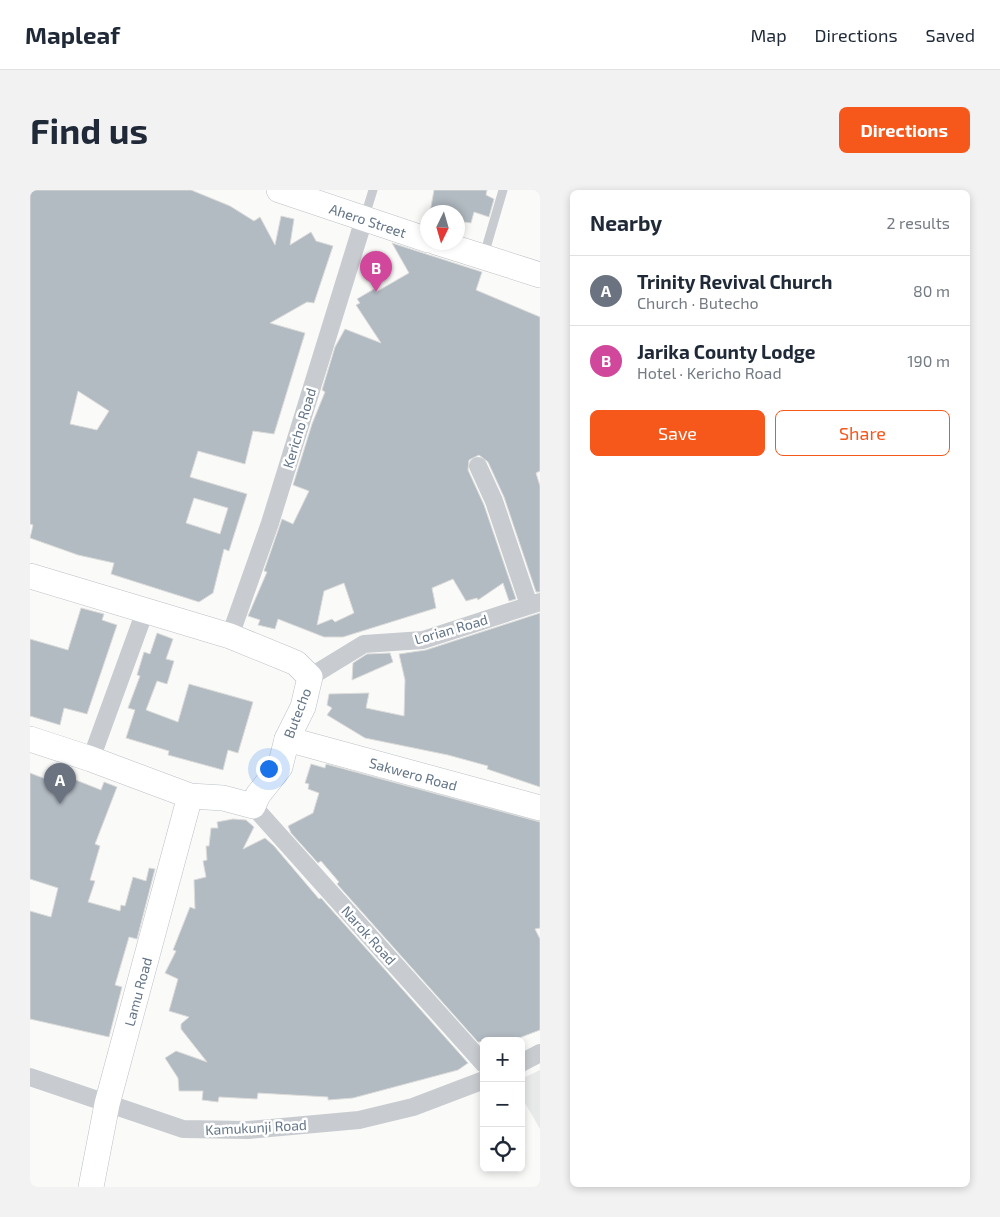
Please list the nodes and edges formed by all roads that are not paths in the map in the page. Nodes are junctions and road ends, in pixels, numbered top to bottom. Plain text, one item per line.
1 (279, 190) edge
2 (373, 190) edge
3 (503, 190) edge
4 (364, 219) junction
5 (420, 237) edge
6 (460, 250) edge
7 (483, 258) junction
8 (540, 276) edge
9 (478, 466) dead end
10 (30, 576) edge
11 (535, 603) edge
12 (145, 611) junction
13 (230, 636) junction
14 (310, 677) junction
15 (30, 739) edge
16 (287, 739) junction
17 (91, 759) junction
18 (190, 796) junction
19 (253, 806) junction
20 (540, 808) edge
21 (540, 1053) edge
22 (480, 1060) edge
23 (525, 1061) edge
24 (30, 1077) edge
25 (480, 1082) edge
26 (107, 1104) junction
27 (91, 1187) edge

1 - 4 street, Ahero Street
2 - 4 lane
3 - 7 lane
4 - 5 street, Ahero Street
4 - 13 street, Kericho Road
6 - 7 street
7 - 8 street
9 - 11 street
10 - 12 street, Butecho
11 - 14 street, Lorian Road
12 - 13 street, Butecho
12 - 17 street
13 - 14 street, Butecho
14 - 16 street, Butecho
15 - 17 street
16 - 19 street, Butecho
16 - 20 street, Sakwero Road
17 - 18 street
18 - 19 street
18 - 26 street, Lamu Road
19 - 22 street, Narok Road
21 - 23 street
24 - 26 street, Kamukunji Road
25 - 26 street, Kamukunji Road
26 - 27 street, Lamu Road

